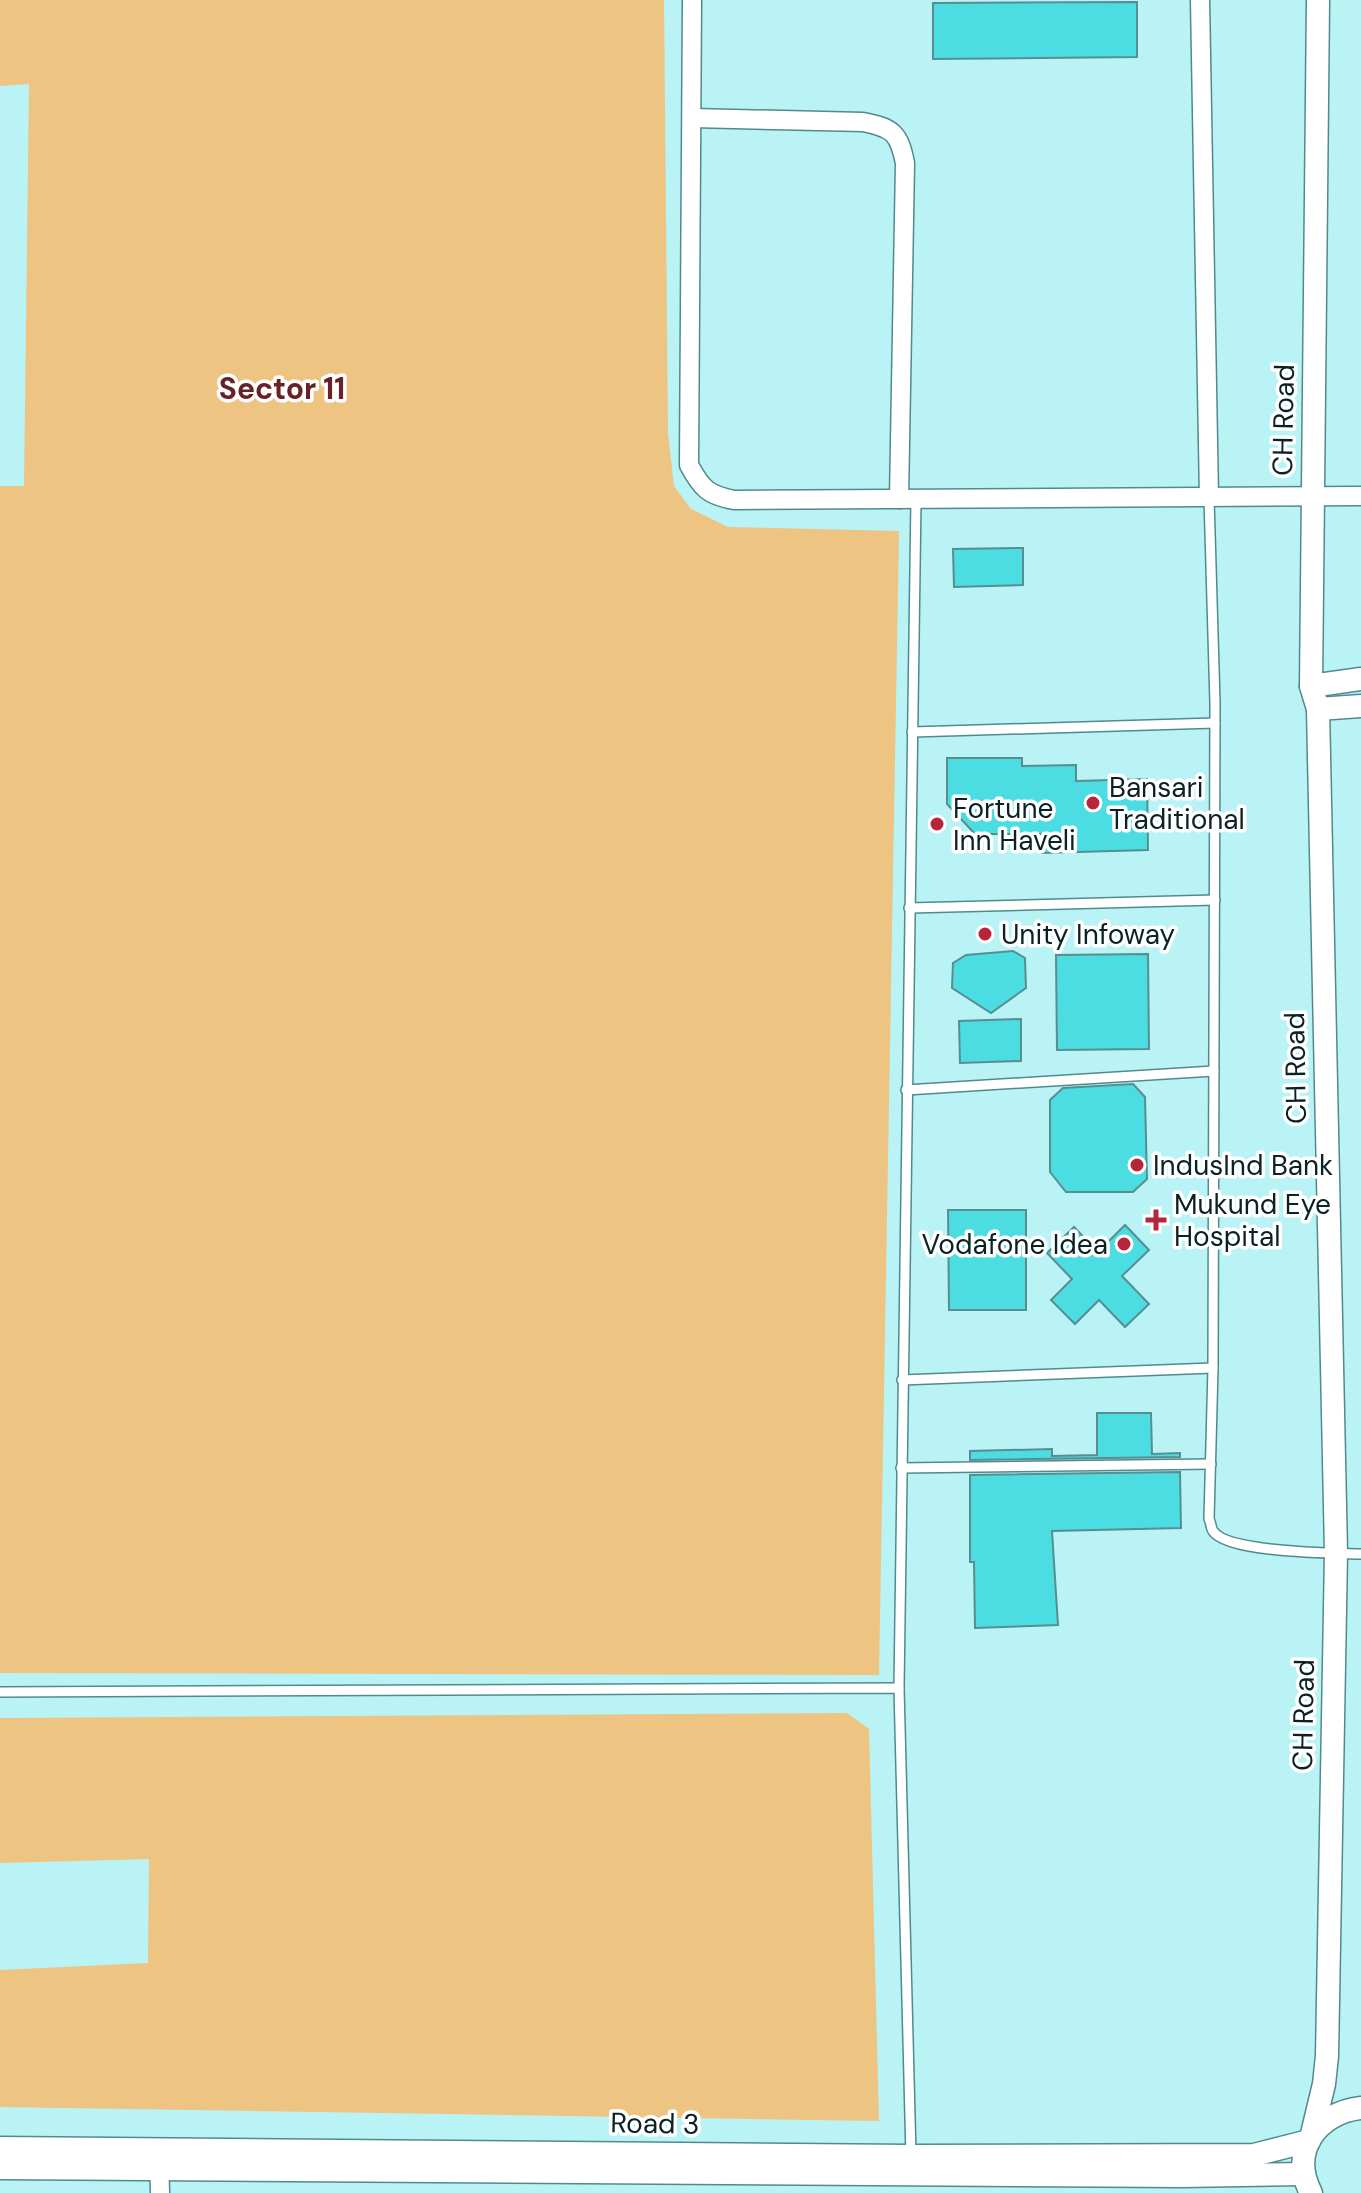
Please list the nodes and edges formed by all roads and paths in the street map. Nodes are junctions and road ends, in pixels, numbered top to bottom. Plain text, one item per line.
1 (692, 0) edge
2 (1200, 0) edge
3 (1318, 0) edge
4 (693, 118) junction
5 (1361, 496) edge
6 (1311, 497) junction
7 (1209, 498) junction
8 (907, 499) junction
9 (1361, 679) edge
10 (1311, 686) junction
11 (1361, 706) edge
12 (1318, 709) junction
13 (1215, 723) junction
14 (912, 732) junction
15 (1215, 900) junction
16 (909, 908) junction
17 (1214, 1071) junction
18 (906, 1090) junction
19 (1213, 1368) junction
20 (902, 1380) junction
21 (1211, 1464) junction
22 (901, 1468) junction
23 (1336, 1553) junction
24 (1361, 1554) edge
25 (899, 1688) junction
26 (0, 1692) edge
27 (1361, 2108) edge
28 (1310, 2137) junction
29 (0, 2148) edge
30 (911, 2156) junction
31 (160, 2158) junction
32 (0, 2168) edge
33 (1308, 2184) edge
34 (160, 2193) edge

1 - 4 street
2 - 7 street
3 - 6 street, CH Road
4 - 8 street
4 - 8 street
5 - 6 street
6 - 7 street
6 - 10 street, CH Road
7 - 8 street
7 - 13 lane
8 - 14 lane
9 - 10 street
10 - 12 street, CH Road
11 - 12 street
12 - 23 street, CH Road
13 - 14 lane
13 - 15 lane
14 - 16 lane
15 - 16 lane
15 - 17 lane
16 - 18 lane
17 - 18 lane
17 - 19 lane
18 - 20 lane
19 - 20 lane
19 - 21 lane
20 - 22 lane
21 - 22 lane
21 - 23 lane
22 - 25 lane
23 - 24 lane
23 - 28 street, CH Road
25 - 26 lane
25 - 30 lane
27 - 28 street
28 - 30 street, Road 3
28 - 33 street, CH Road
29 - 31 street, Road 3
30 - 31 street, Road 3
31 - 32 street, Road 3
31 - 33 street, Road 3
31 - 34 street

